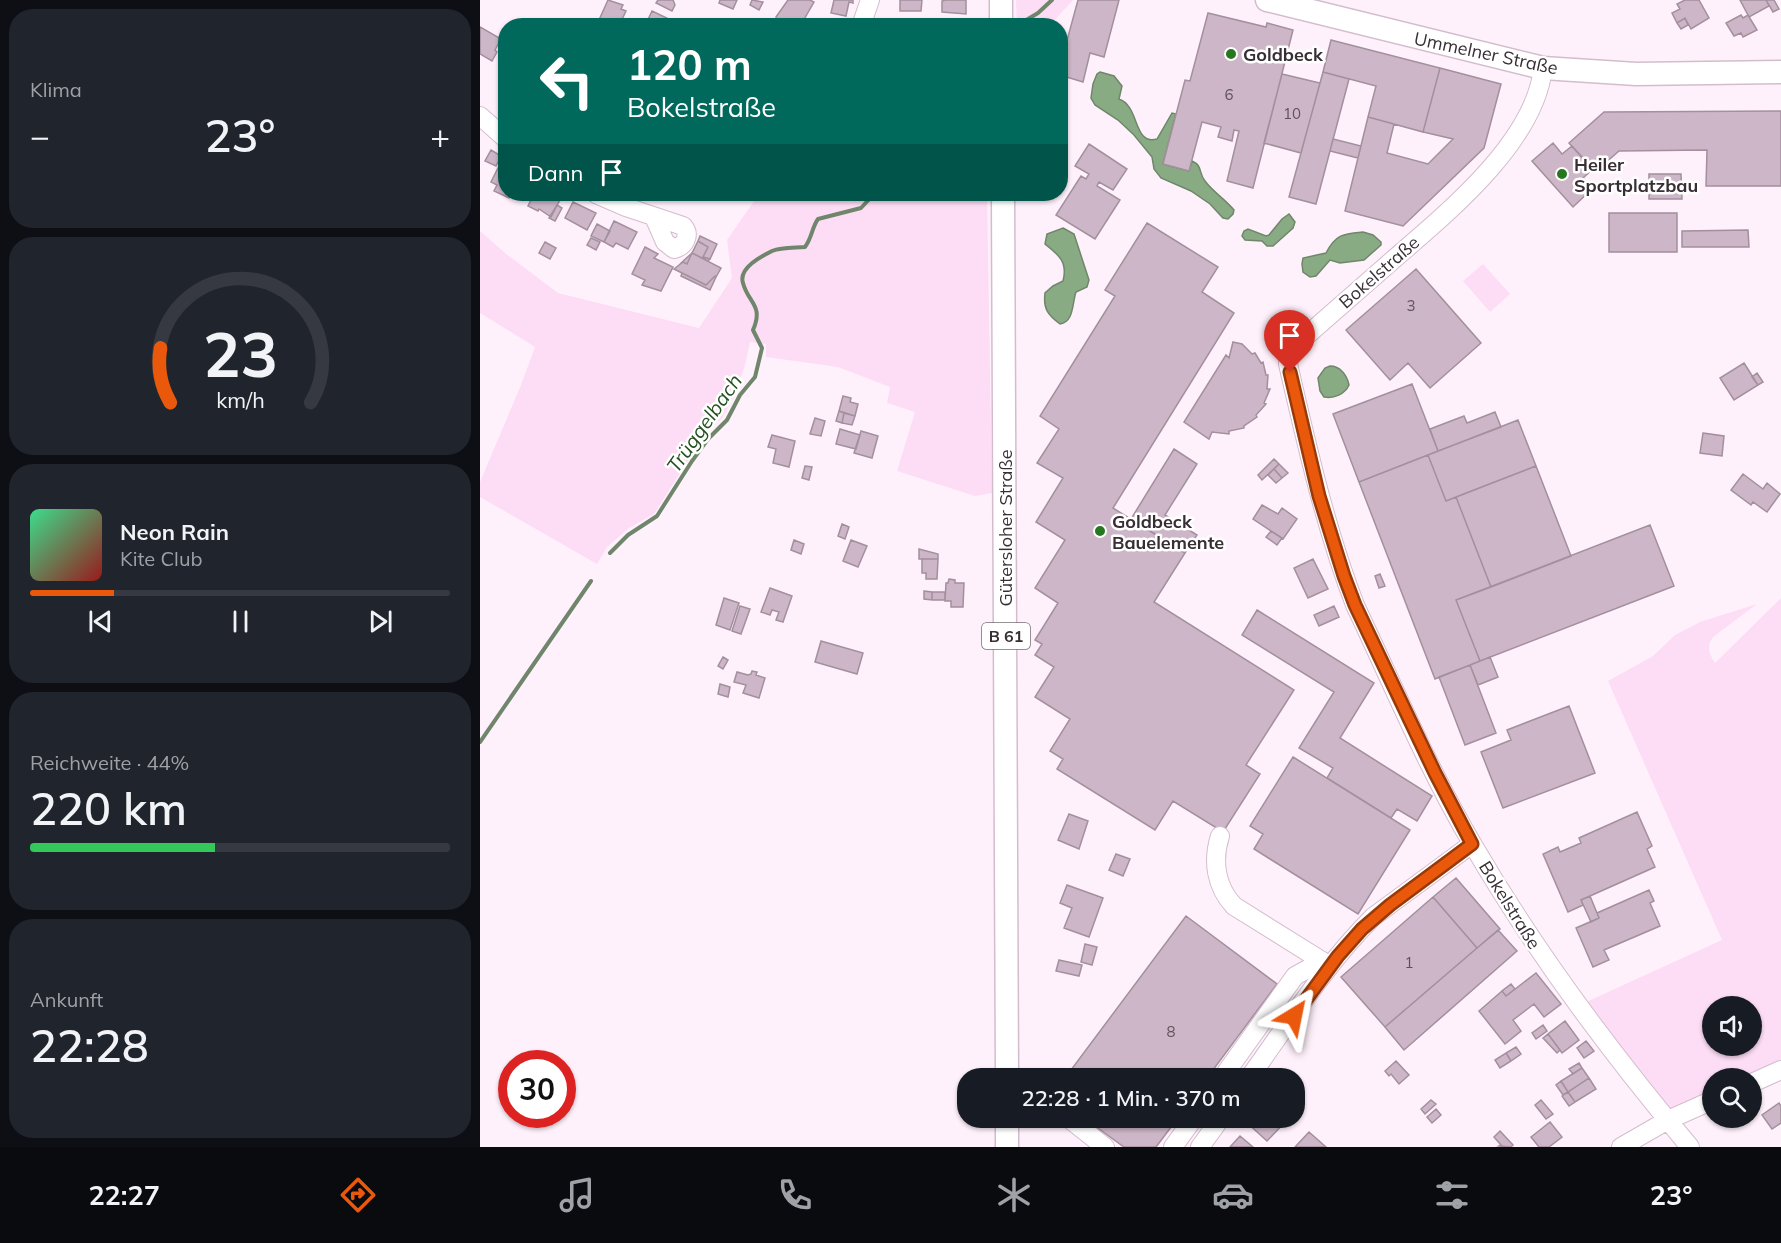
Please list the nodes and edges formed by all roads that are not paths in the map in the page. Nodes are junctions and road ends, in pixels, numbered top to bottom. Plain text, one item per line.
1 (870, 0) edge
2 (1001, 0) edge
3 (1267, 0) edge
4 (864, 18) edge
5 (1001, 18) edge
6 (1543, 68) junction
7 (1781, 72) edge
8 (480, 116) edge
9 (498, 132) edge
10 (614, 201) edge
11 (1003, 201) edge
12 (654, 217) dead end
13 (1220, 836) dead end
14 (1472, 844) junction
15 (1326, 964) junction
16 (1007, 1068) edge
17 (1229, 1068) edge
18 (1256, 1068) edge
19 (1781, 1070) edge
20 (1762, 1079) edge
21 (1702, 1105) edge
22 (1668, 1120) junction
23 (1007, 1128) edge
24 (1081, 1128) edge
25 (1187, 1128) edge
26 (1214, 1128) edge
27 (1007, 1147) edge
28 (1105, 1147) edge
29 (1173, 1147) edge
30 (1200, 1147) edge
31 (1622, 1147) edge
32 (1690, 1147) edge

1 - 4 street
2 - 5 main road
3 - 6 main road, Ummelner Straße
6 - 7 main road, Ummelner Straße
6 - 14 street, Bokelstraße
8 - 9 street
10 - 12 street
11 - 16 main road, Gütersloher Straße / B 61
13 - 15 street
14 - 15 street
14 - 22 street, Bokelstraße
15 - 17 street
15 - 18 street
19 - 20 street
21 - 22 street
22 - 31 street
22 - 32 street, Bokelstraße
23 - 27 main road
24 - 28 street
25 - 29 street
26 - 30 street

